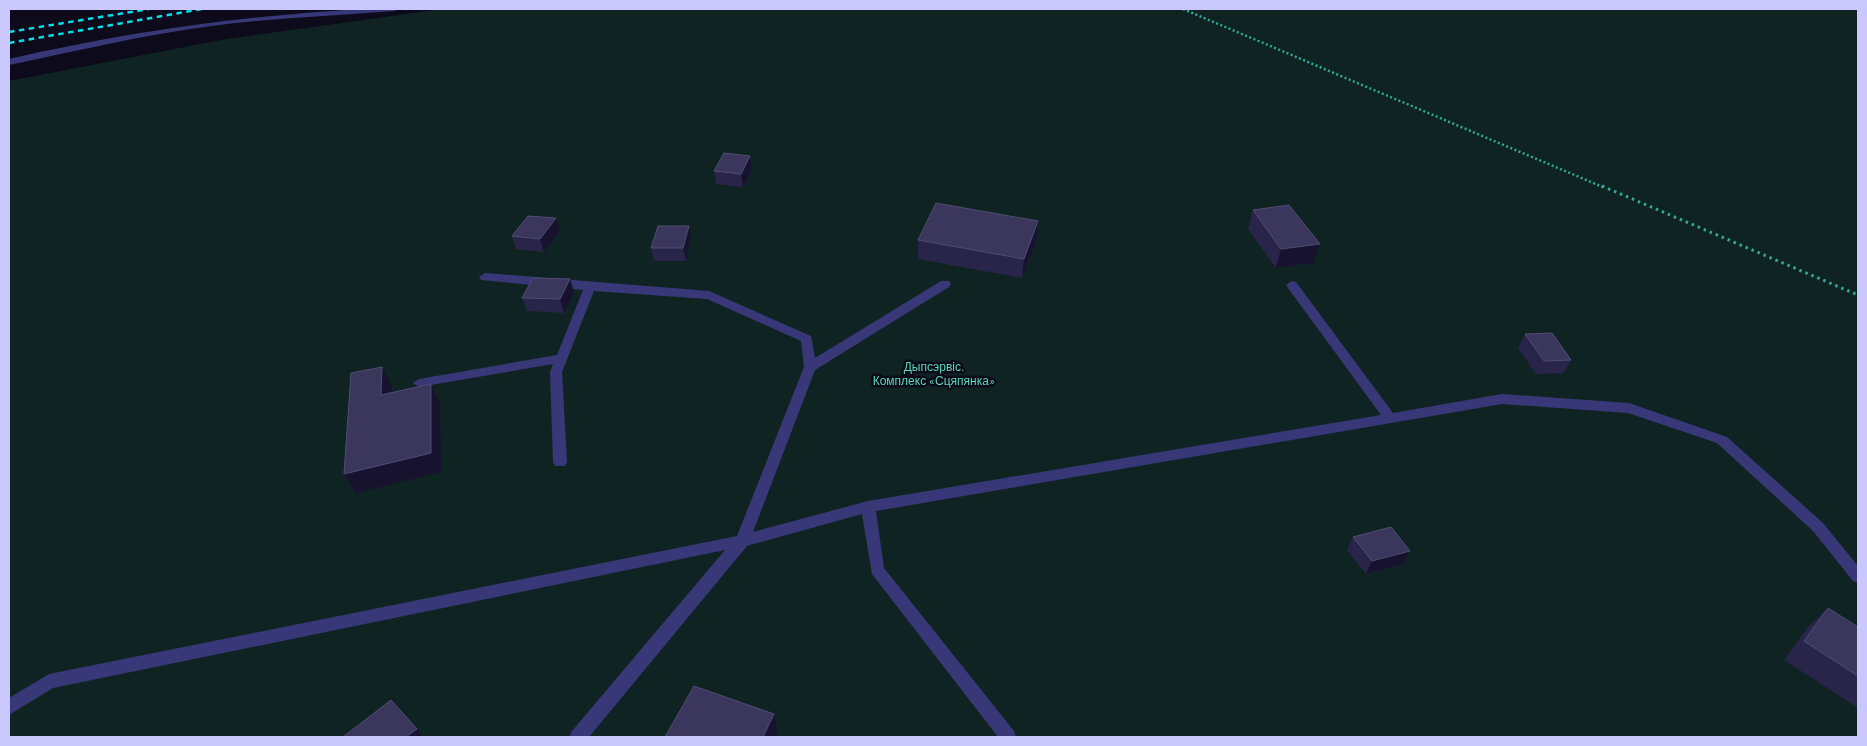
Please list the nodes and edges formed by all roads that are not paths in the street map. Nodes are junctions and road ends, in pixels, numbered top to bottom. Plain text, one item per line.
1 (394, 9) edge
2 (9, 62) edge
3 (485, 278) dead end
4 (945, 284) dead end
5 (1292, 285) dead end
6 (590, 287) junction
7 (562, 358) junction
8 (810, 367) junction
9 (419, 382) dead end
10 (1390, 418) junction
11 (560, 462) dead end
12 (868, 507) junction
13 (742, 541) junction
14 (1858, 577) edge
15 (9, 707) edge
16 (578, 737) edge
17 (1008, 737) edge

1 - 2 lane
3 - 6 lane
4 - 8 lane
5 - 10 lane
6 - 7 lane
6 - 8 lane
7 - 9 lane
7 - 11 lane
8 - 13 lane
10 - 12 lane
10 - 14 lane
12 - 13 lane
12 - 17 lane
13 - 15 lane
13 - 16 lane

